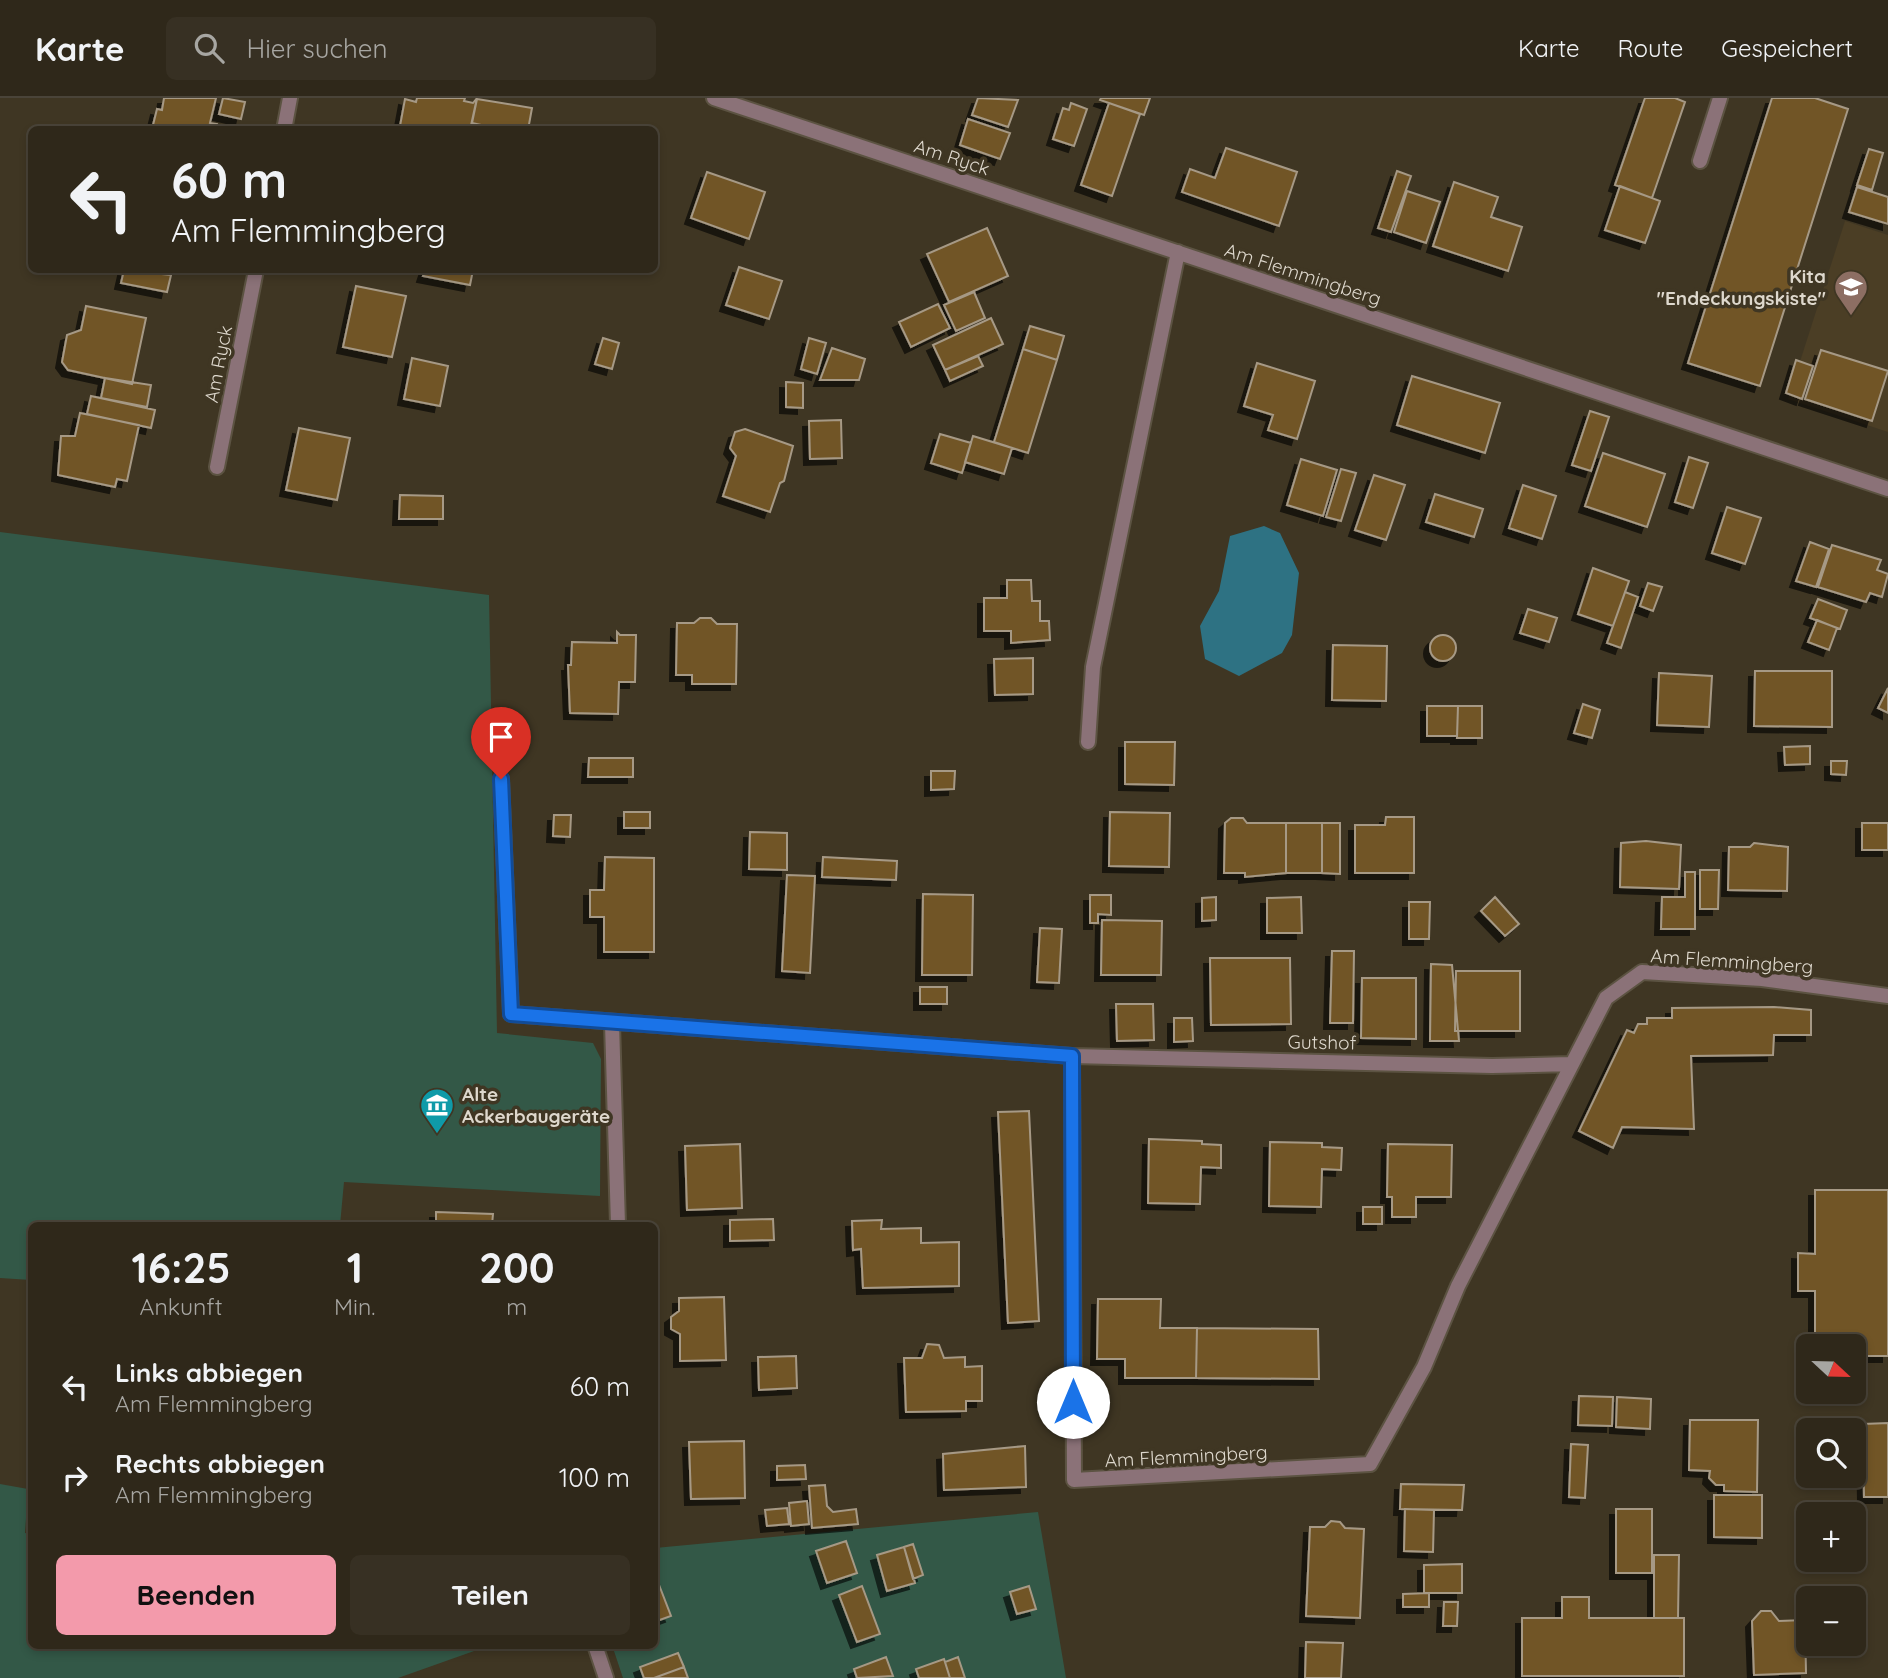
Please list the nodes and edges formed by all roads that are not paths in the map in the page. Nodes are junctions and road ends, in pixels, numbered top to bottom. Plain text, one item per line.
1 (290, 98) edge
2 (714, 98) edge
3 (1720, 98) edge
4 (285, 126) edge
5 (1700, 161) dead end
6 (1178, 252) junction
7 (255, 273) edge
8 (217, 467) dead end
9 (1888, 489) edge
10 (1088, 742) dead end
11 (501, 779) dead end
12 (1888, 996) edge
13 (612, 1023) junction
14 (1072, 1056) junction
15 (1571, 1064) junction
16 (618, 1222) edge
17 (596, 1649) edge
18 (606, 1678) edge

1 - 4 street
2 - 6 street, Am Ryck
3 - 5 street
6 - 9 street, Am Flemmingberg
6 - 10 street
7 - 8 street, Am Ryck
11 - 13 street
12 - 15 street, Am Flemmingberg
13 - 14 street
13 - 16 street
14 - 15 street, Gutshof
14 - 15 street, Am Flemmingberg
17 - 18 street

